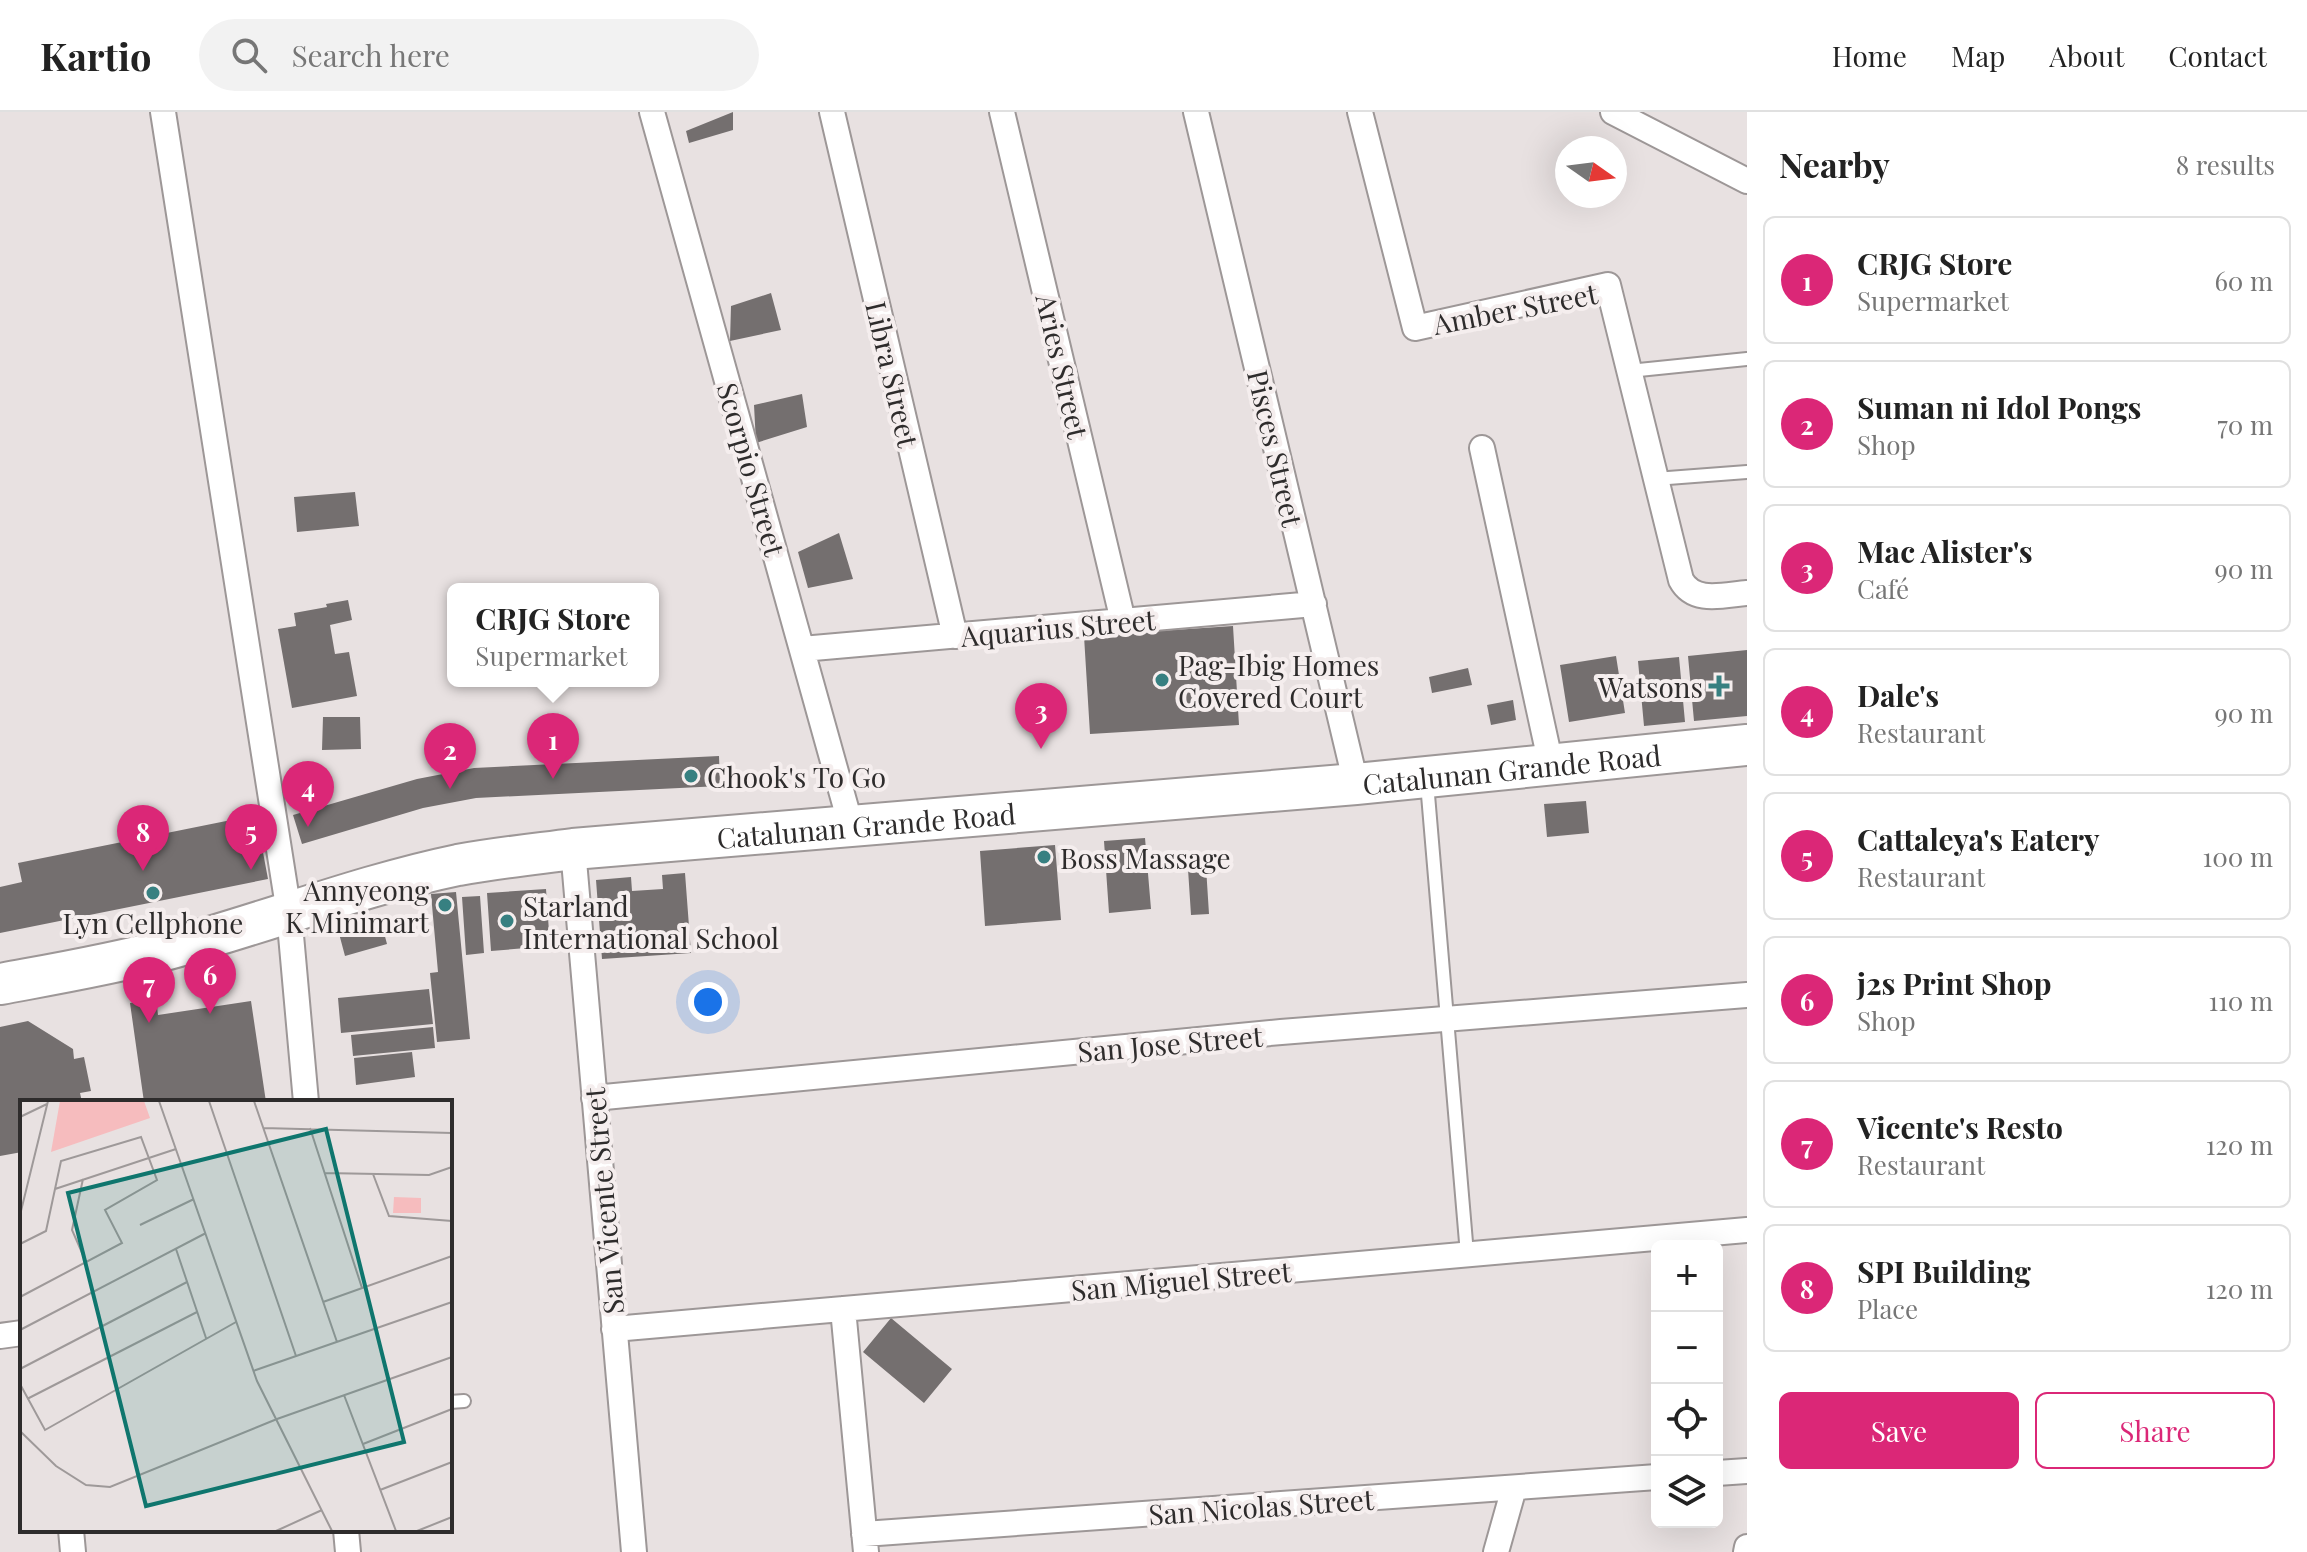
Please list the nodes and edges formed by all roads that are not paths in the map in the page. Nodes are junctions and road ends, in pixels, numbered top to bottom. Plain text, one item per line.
1 (163, 112) edge
2 (652, 112) edge
3 (832, 112) edge
4 (1002, 112) edge
5 (1196, 112) edge
6 (1613, 112) edge
7 (1365, 113) edge
8 (1747, 181) edge
9 (1747, 359) edge
10 (1629, 371) junction
11 (1482, 448) dead end
12 (1747, 472) edge
13 (1655, 479) junction
14 (1747, 593) edge
15 (1314, 604) junction
16 (1123, 621) junction
17 (955, 636) junction
18 (802, 649) junction
19 (1747, 745) edge
20 (1551, 765) junction
21 (1427, 777) junction
22 (1356, 784) junction
23 (851, 826) junction
24 (573, 849) junction
25 (289, 913) junction
26 (0, 984) edge
27 (1747, 995) edge
28 (1447, 1019) junction
29 (594, 1098) junction
30 (306, 1100) edge
31 (1747, 1230) edge
32 (1467, 1254) junction
33 (843, 1309) junction
34 (614, 1329) junction
35 (20, 1333) edge
36 (0, 1336) edge
37 (464, 1401) dead end
38 (452, 1402) edge
39 (1747, 1471) edge
40 (1723, 1473) edge
41 (1651, 1477) edge
42 (1514, 1488) junction
43 (71, 1532) edge
44 (346, 1532) edge
45 (865, 1543) edge
46 (73, 1552) edge
47 (348, 1552) edge
48 (634, 1552) edge
49 (1496, 1552) edge

1 - 25 street
2 - 18 street, Scorpio Street
3 - 17 street, Libra Street
4 - 16 street, Aries Street
5 - 15 street, Pisces Street
6 - 8 street
7 - 10 street, Amber Street
9 - 10 lane
10 - 13 street, Amber Street
11 - 20 street
12 - 13 lane
13 - 14 street, Amber Street
15 - 16 street, Aquarius Street
15 - 22 street, Pisces Street
16 - 17 street, Aquarius Street
17 - 18 street, Aquarius Street
18 - 23 street, Scorpio Street
19 - 20 main road, Catalunan Grande Road
20 - 21 main road, Catalunan Grande Road
21 - 22 main road, Catalunan Grande Road
21 - 28 lane
22 - 23 main road, Catalunan Grande Road
23 - 24 main road, Catalunan Grande Road
24 - 25 main road, Catalunan Grande Road
24 - 29 street, San Vicente Street
25 - 26 main road, Catalunan Grande Road
25 - 30 street
27 - 28 street, San Jose Street
28 - 29 street, San Jose Street
28 - 32 lane
29 - 34 street, San Vicente Street
31 - 32 street, San Miguel Street
32 - 33 street, San Miguel Street
33 - 34 street, San Miguel Street
33 - 45 street
34 - 48 street, San Vicente Street
35 - 36 street
37 - 38 lane
39 - 40 street
41 - 42 street, San Nicolas Street
42 - 45 street, San Nicolas Street
42 - 49 street
43 - 46 street
44 - 47 street

